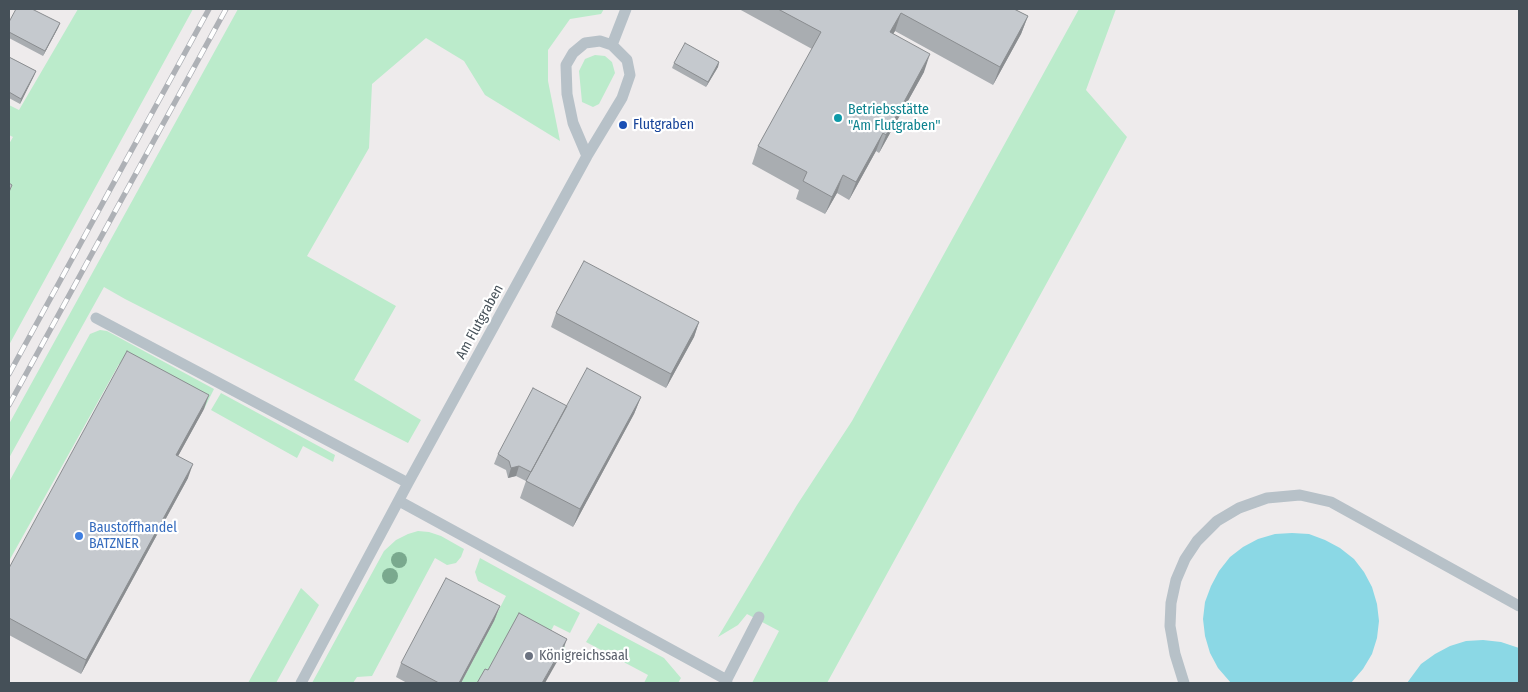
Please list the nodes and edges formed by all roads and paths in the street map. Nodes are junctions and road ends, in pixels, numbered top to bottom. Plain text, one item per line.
1 (626, 9) edge
2 (612, 45) junction
3 (587, 156) junction
4 (96, 318) dead end
5 (408, 483) junction
6 (399, 501) junction
7 (1519, 606) edge
8 (759, 617) dead end
9 (726, 681) edge
10 (301, 683) edge
11 (1184, 683) edge

1 - 2 lane
2 - 3 lane, Am Flutgraben
2 - 3 lane
3 - 5 lane, Am Flutgraben
4 - 5 lane
5 - 6 lane, Am Flutgraben
6 - 9 lane
6 - 10 lane, Am Flutgraben
7 - 11 lane
8 - 9 lane

